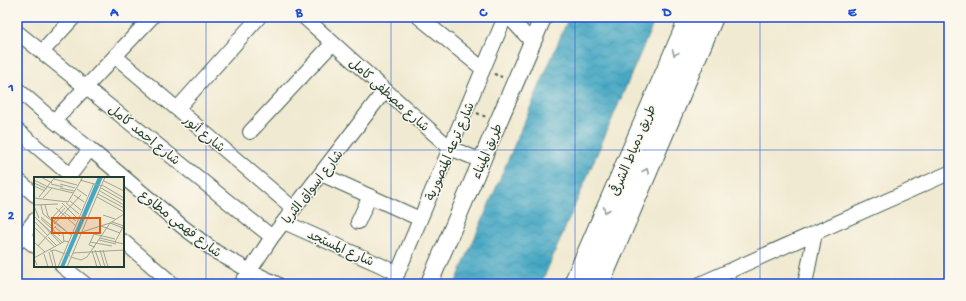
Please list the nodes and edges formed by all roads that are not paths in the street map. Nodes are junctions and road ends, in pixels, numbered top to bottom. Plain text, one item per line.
1 (74, 17) edge
2 (152, 17) edge
3 (259, 17) edge
4 (304, 17) edge
5 (419, 17) edge
6 (505, 17) edge
7 (509, 17) edge
8 (543, 17) edge
9 (691, 17) edge
10 (712, 17) edge
11 (17, 32) edge
12 (532, 42) junction
13 (333, 43) junction
14 (42, 52) junction
15 (115, 56) junction
16 (483, 69) junction
17 (86, 87) junction
18 (17, 89) edge
19 (385, 90) junction
20 (176, 109) junction
21 (54, 121) junction
22 (17, 130) edge
23 (250, 132) dead end
24 (450, 148) junction
25 (90, 149) junction
26 (482, 161) junction
27 (949, 173) edge
28 (321, 174) junction
29 (69, 176) edge
30 (123, 177) edge
31 (124, 178) edge
32 (17, 179) edge
33 (34, 194) edge
34 (370, 196) junction
35 (294, 209) junction
36 (420, 218) junction
37 (34, 221) edge
38 (284, 222) junction
39 (358, 222) dead end
40 (815, 233) junction
41 (19, 237) edge
42 (272, 237) junction
43 (124, 242) edge
44 (34, 245) edge
45 (63, 267) edge
46 (250, 271) junction
47 (395, 278) edge
48 (85, 284) edge
49 (173, 284) edge
50 (241, 284) edge
51 (277, 284) edge
52 (429, 284) edge
53 (575, 284) edge
54 (598, 284) edge
55 (700, 284) edge
56 (805, 284) edge

1 - 14 street
2 - 15 street
3 - 20 street
4 - 13 street, شارع مصطفى كامل
5 - 16 street
6 - 16 street, شارع ترعه المنصورية
7 - 12 street
8 - 12 street, طريق الميناء
9 -> 53 highway, طريق دمياط الشرقى
54 -> 10 highway, طريق دمياط الشرقى
11 - 14 street, شارع احمد كامل
12 - 26 street, طريق الميناء
13 - 19 street, شارع مصطفى كامل
13 - 23 street
14 - 17 street, شارع احمد كامل
15 - 17 street
15 - 20 street, شارع أنور
16 - 24 street, شارع ترعه المنصورية
17 - 21 street
17 - 42 street, شارع احمد كامل
18 - 21 street, شارع فهمي مطاوع
19 - 24 street, شارع مصطفى كامل
19 - 28 street, شارع اسواق الثريا
20 - 35 street, شارع أنور
21 - 25 street, شارع فهمي مطاوع
22 - 29 street
24 - 26 street, شارع مصطفى كامل
24 - 36 street, شارع ترعه المنصورية
25 - 29 street
25 - 30 street, شارع فهمي مطاوع
26 - 52 street, طريق الميناء
27 - 40 street
28 - 34 street
28 - 35 street, شارع اسواق الثريا
31 - 46 street, شارع فهمي مطاوع
32 - 33 street
34 - 36 street
34 - 39 street
35 - 38 street, شارع اسواق الثريا
36 - 47 street, شارع ترعه المنصورية
37 - 41 street
38 - 42 street, شارع اسواق الثريا
38 - 47 street, شارع المستجد
40 - 55 street
40 - 56 street
41 - 44 street
42 - 46 street, شارع اسواق الثريا
43 - 49 street
45 - 48 street
46 - 50 street, شارع اسواق الثريا
46 - 51 street, شارع فهمي مطاوع

